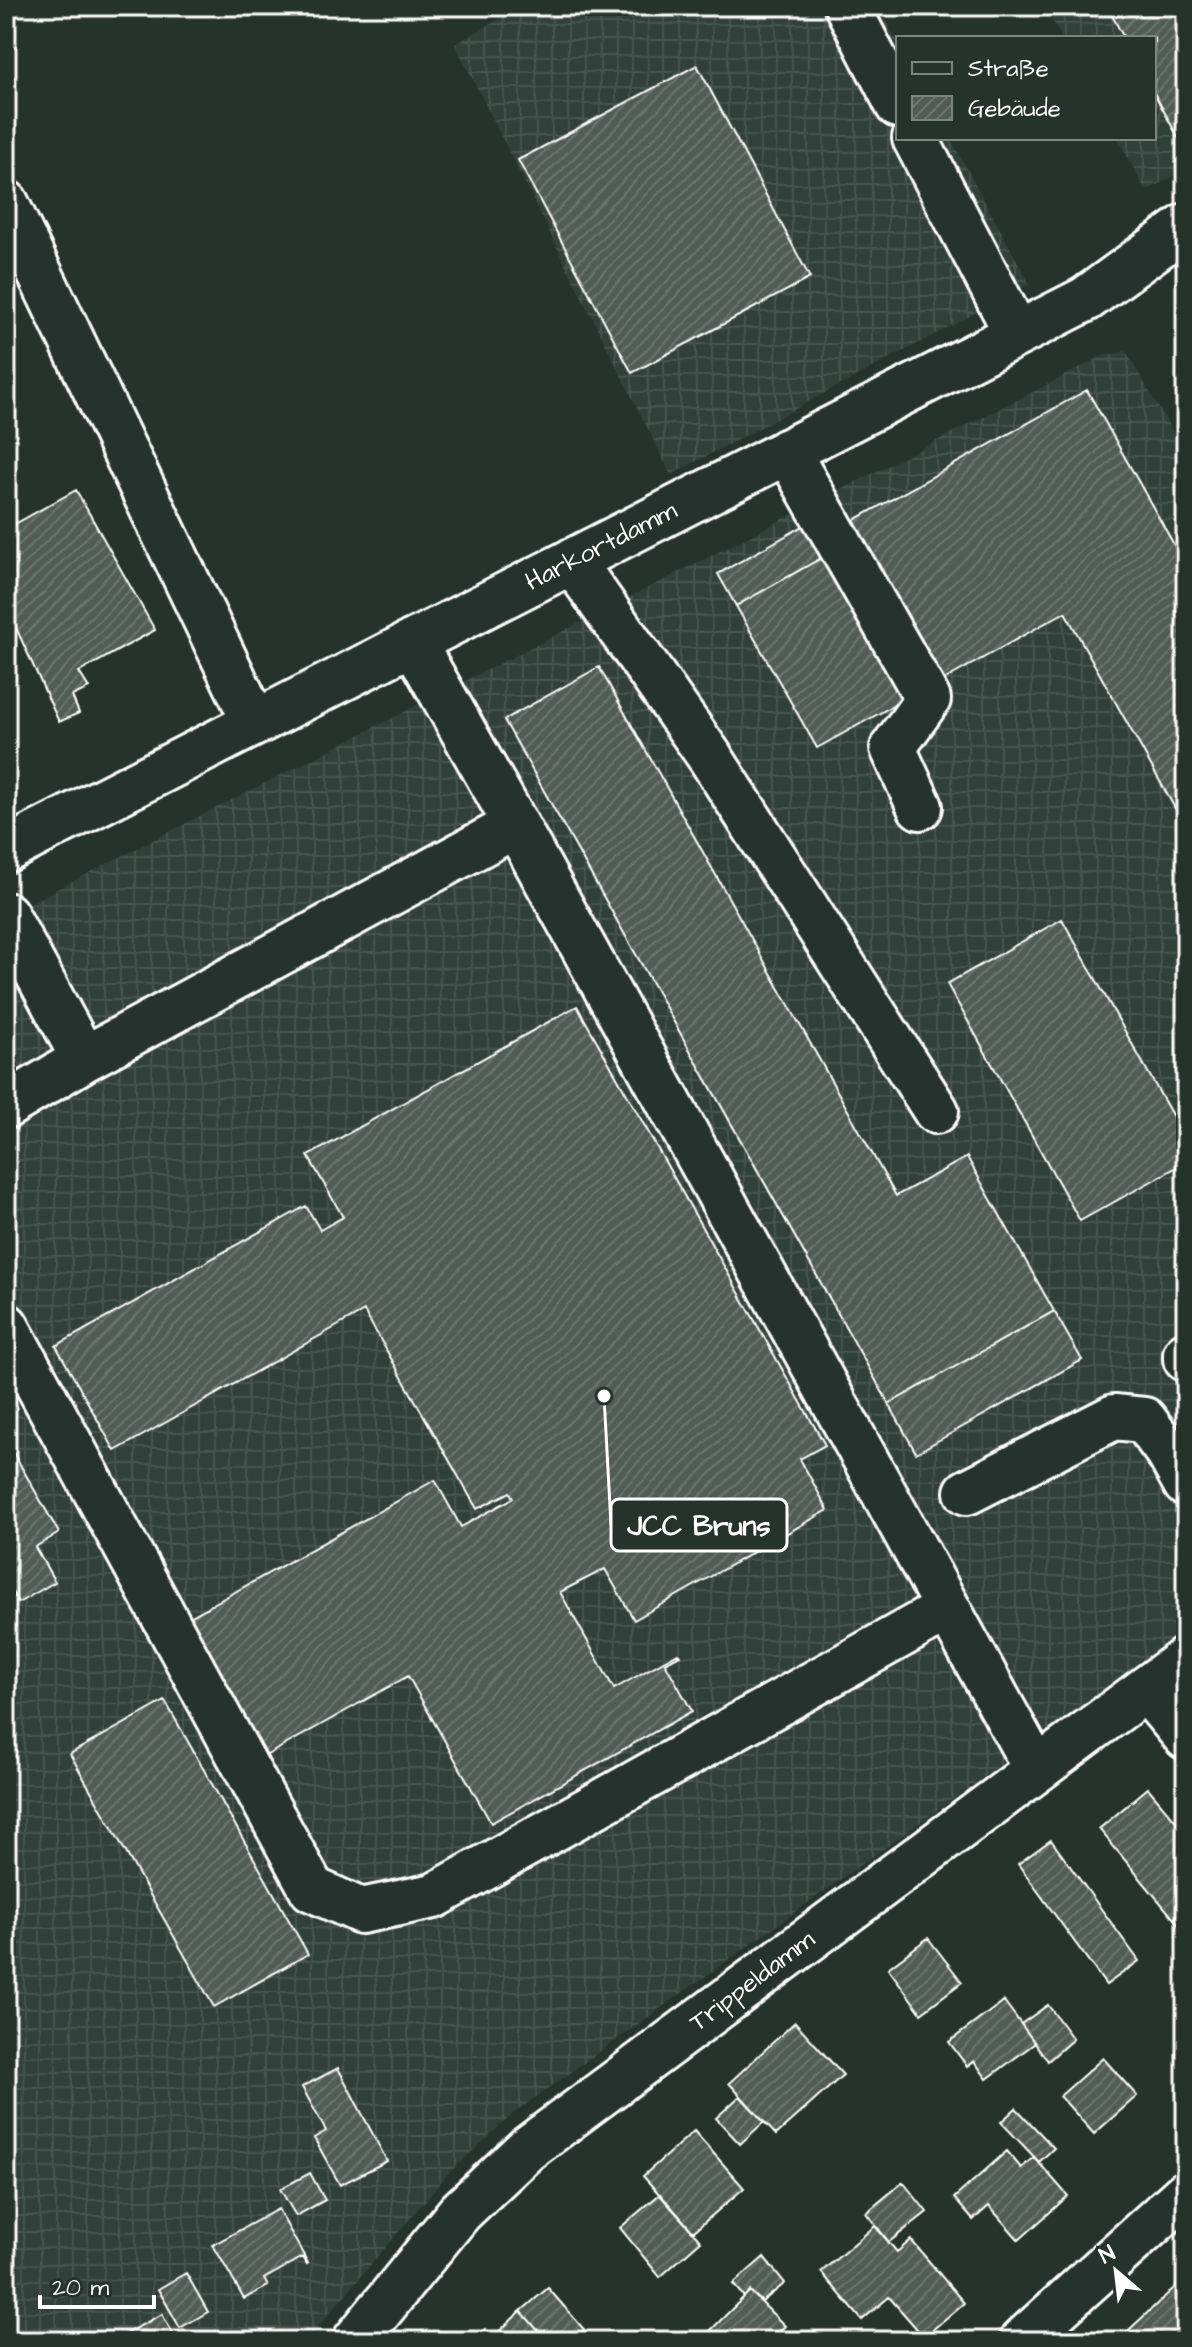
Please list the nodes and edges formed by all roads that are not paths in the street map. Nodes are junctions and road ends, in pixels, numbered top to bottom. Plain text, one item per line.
1 (847, 6) edge
2 (896, 101) edge
3 (916, 140) edge
4 (6, 203) edge
5 (1186, 226) edge
6 (1017, 334) junction
7 (787, 451) junction
8 (572, 561) junction
9 (413, 642) junction
10 (255, 723) junction
11 (920, 807) dead end
12 (516, 825) junction
13 (6, 850) edge
14 (6, 915) edge
15 (84, 1059) junction
16 (6, 1106) edge
17 (936, 1111) dead end
18 (6, 1326) edge
19 (1186, 1484) edge
20 (967, 1492) dead end
21 (947, 1609) junction
22 (1186, 1659) edge
23 (1146, 1689) junction
24 (1186, 1737) edge
25 (1036, 1769) junction
26 (1186, 2193) edge
27 (355, 2341) edge
28 (1022, 2341) edge

1 - 2 street
3 - 6 street
4 - 10 street
5 - 6 street, Harkortdamm
6 - 7 street, Harkortdamm
7 - 8 street, Harkortdamm
7 - 11 street
8 - 9 street, Harkortdamm
8 - 17 street
9 - 10 street, Harkortdamm
9 - 12 street
10 - 13 street, Harkortdamm
12 - 15 street
12 - 21 street
14 - 15 street
15 - 16 street
18 - 21 street
19 - 20 street
21 - 25 street
22 - 23 street, Trippeldamm
23 - 24 street
23 - 25 street, Trippeldamm
25 - 27 street, Trippeldamm
26 - 28 street

